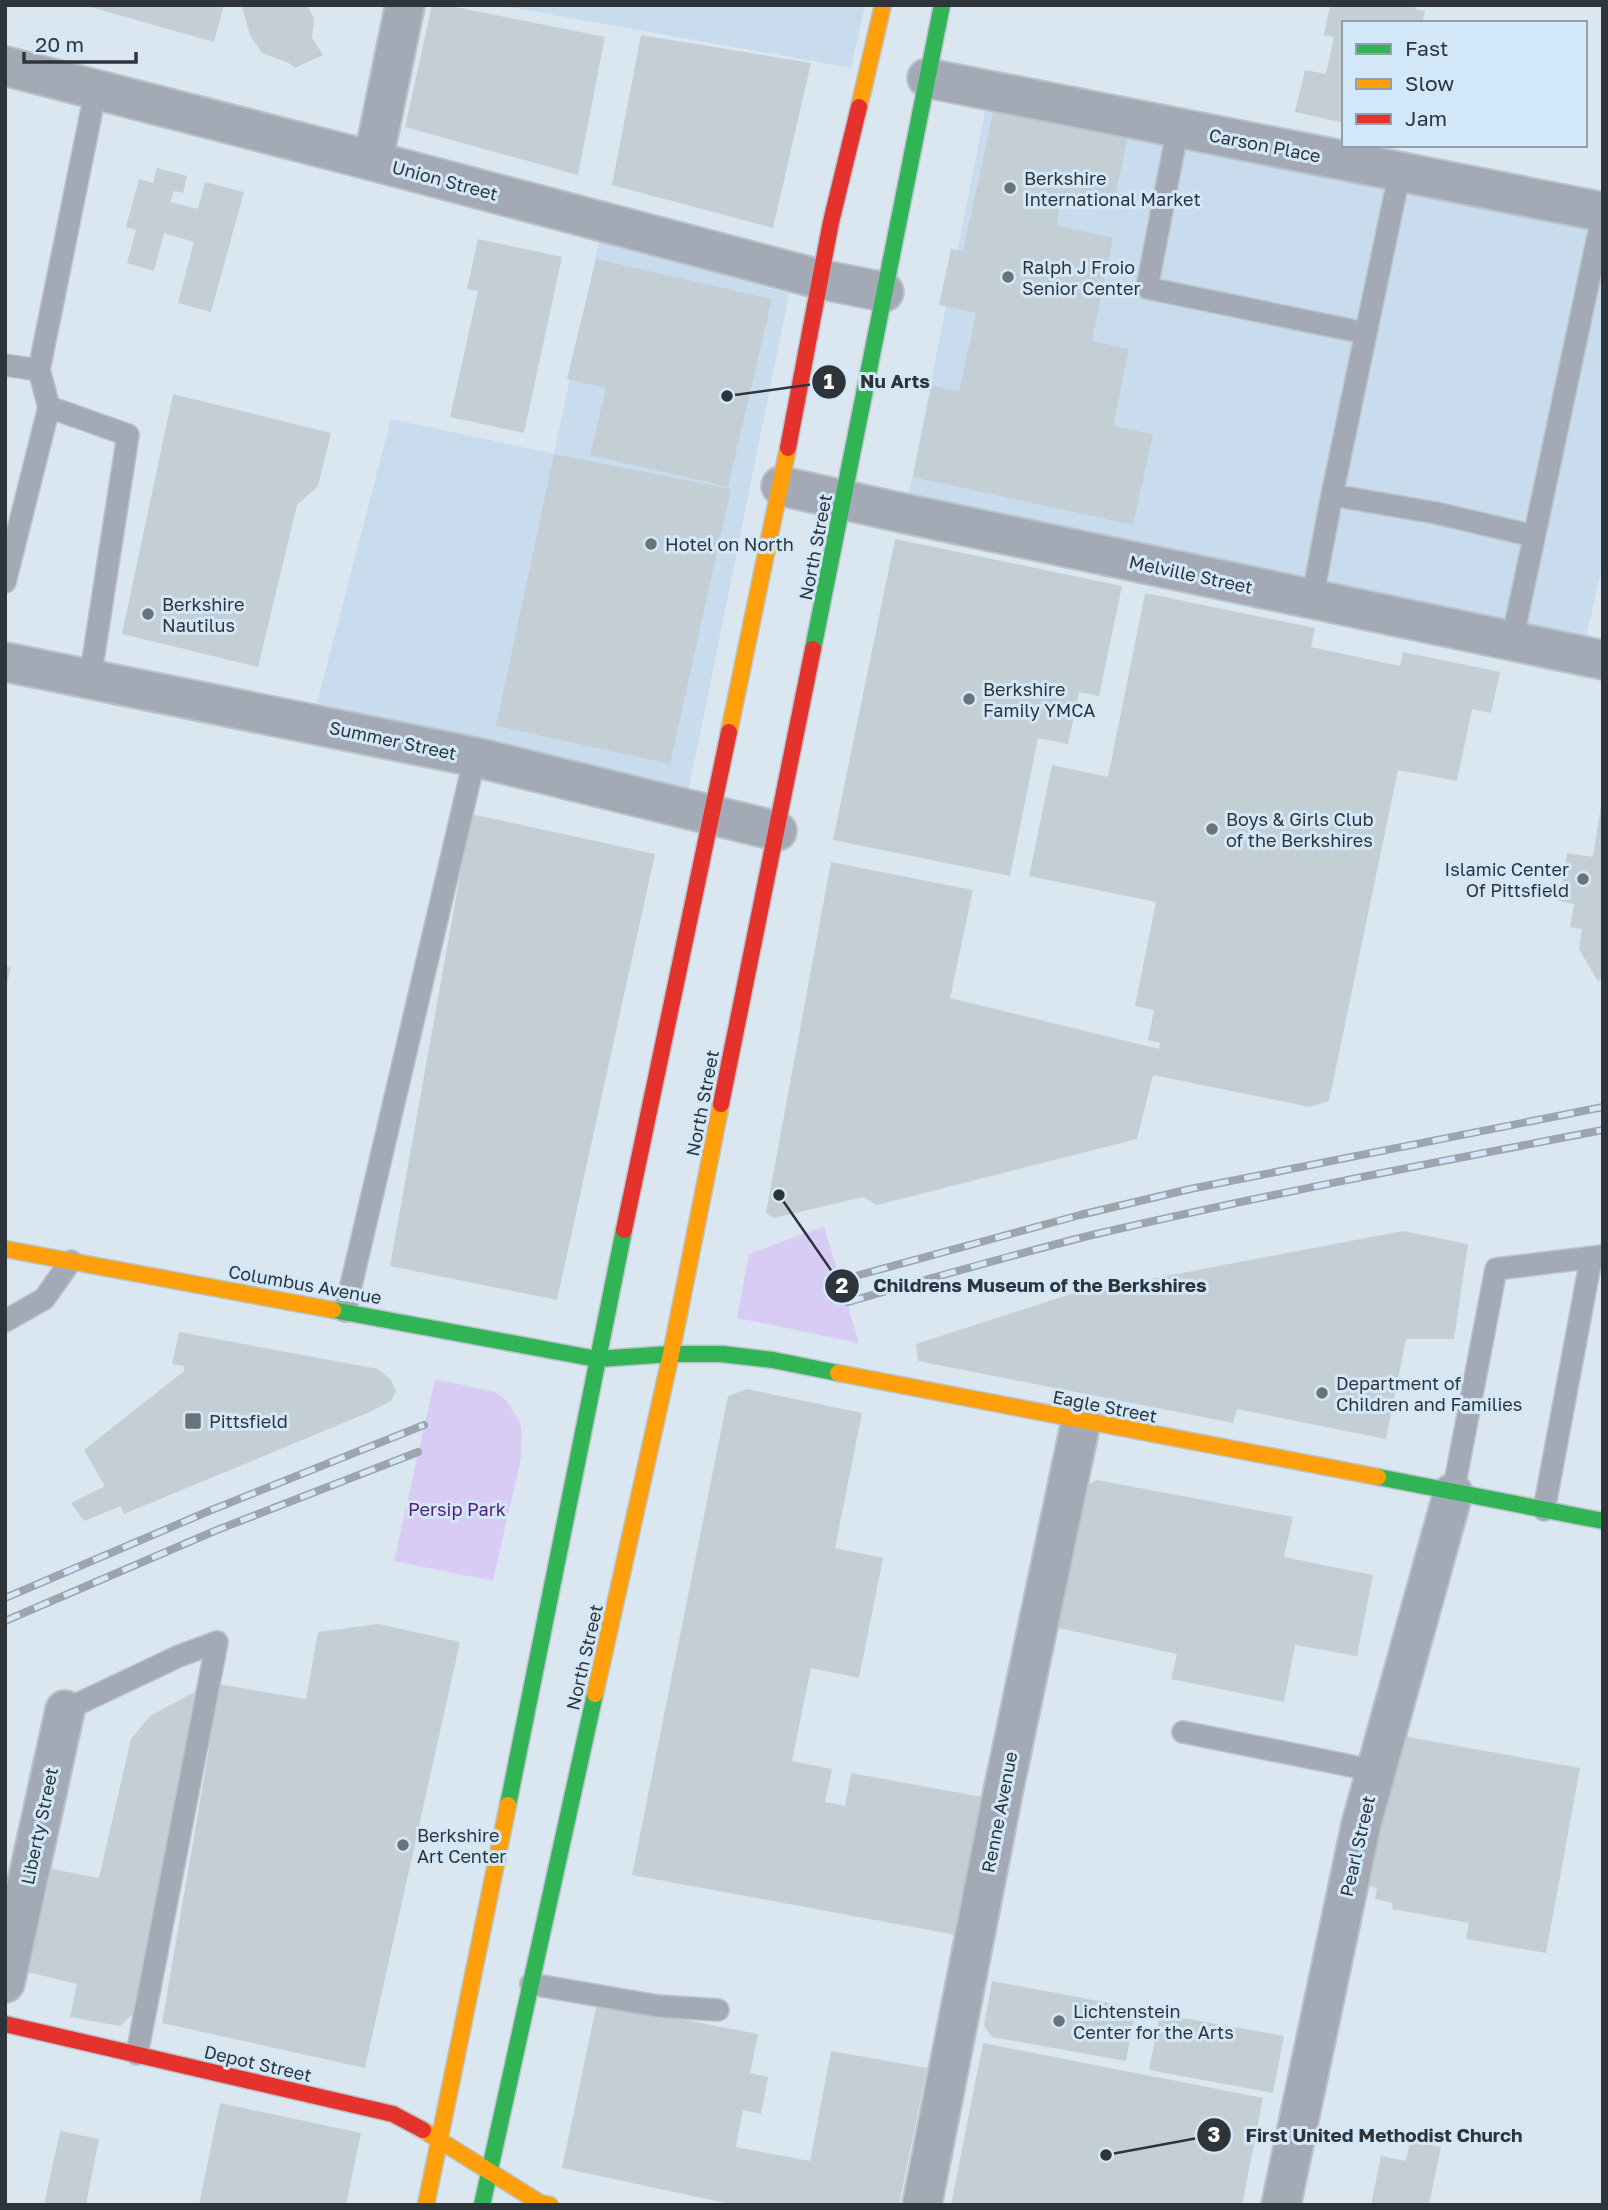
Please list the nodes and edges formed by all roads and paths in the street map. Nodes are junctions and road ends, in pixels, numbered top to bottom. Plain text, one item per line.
1 (405, 5) edge
2 (883, 5) edge
3 (942, 5) edge
4 (5, 66) edge
5 (927, 78) junction
6 (96, 89) junction
7 (1178, 127) junction
8 (373, 161) junction
9 (1400, 171) junction
10 (1603, 212) edge
11 (819, 279) junction
12 (884, 292) junction
13 (1365, 333) junction
14 (5, 365) edge
15 (39, 370) junction
16 (49, 407) junction
17 (781, 486) junction
18 (1332, 495) junction
19 (844, 501) junction
20 (1534, 536) junction
21 (5, 582) edge
22 (1312, 600) junction
23 (1512, 641) junction
24 (1603, 660) edge
25 (5, 662) edge
26 (90, 679) junction
27 (475, 757) junction
28 (711, 816) junction
29 (777, 831) junction
30 (5, 1249) edge
31 (1597, 1258) edge
32 (71, 1261) junction
33 (345, 1311) junction
34 (5, 1321) edge
35 (671, 1354) junction
36 (597, 1359) junction
37 (1081, 1421) junction
38 (1453, 1493) junction
39 (1544, 1510) junction
40 (1603, 1521) edge
41 (65, 1710) joint
42 (1183, 1732) dead end
43 (1376, 1771) junction
44 (5, 1983) edge
45 (531, 1983) junction
46 (718, 2010) dead end
47 (5, 2024) edge
48 (137, 2054) junction
49 (440, 2139) junction
50 (489, 2170) junction
51 (426, 2205) edge
52 (482, 2205) edge
53 (550, 2205) edge
54 (922, 2205) edge
55 (1281, 2205) edge

1 - 8 street
2 - 11 main road
3 - 5 main road, North Street
4 - 6 street, Union Street
5 - 7 street, Carson Place
5 - 12 main road, North Street
6 - 8 street, Union Street
6 - 15 lane
7 - 9 street, Carson Place
7 - 13 lane
8 - 11 street, Union Street
9 - 10 street, Carson Place
9 - 13 lane
10 - 20 lane
11 - 12 street, Union Street
11 - 17 main road
12 - 19 main road, North Street
13 - 18 lane
14 - 15 lane
15 - 16 lane
16 - 21 lane
16 - 26 lane
17 - 19 street, Melville Street
17 - 28 main road
18 - 20 lane
18 - 22 lane
19 - 22 street, Melville Street
19 - 29 main road, North Street
20 - 23 lane
22 - 23 street, Melville Street
23 - 24 street, Melville Street
25 - 26 street, Summer Street
26 - 27 street, Summer Street
27 - 28 street, Summer Street
27 - 33 lane
28 - 29 street, Summer Street
28 - 36 main road
29 - 35 main road, North Street
30 - 32 main road, Columbus Avenue
31 - 38 lane
31 - 39 lane
32 - 33 main road, Columbus Avenue
32 - 34 lane
33 - 36 main road, Columbus Avenue
35 - 36 main road, Eagle Street
35 - 37 main road, Eagle Street
35 - 45 main road, North Street
36 - 49 main road
37 - 38 main road, Eagle Street
37 - 54 street, Renne Avenue
38 - 39 main road, Eagle Street
38 - 43 street, Pearl Street
39 - 40 main road, Eagle Street
41 - 44 street, Liberty Street
41 - 48 lane
42 - 43 lane
43 - 55 street, Pearl Street
45 - 46 lane
45 - 50 main road, North Street
47 - 48 main road, Depot Street
48 - 49 main road, Depot Street
49 - 50 main road, Depot Street
49 - 51 main road
50 - 52 main road, North Street
50 - 53 main road, Depot Street

